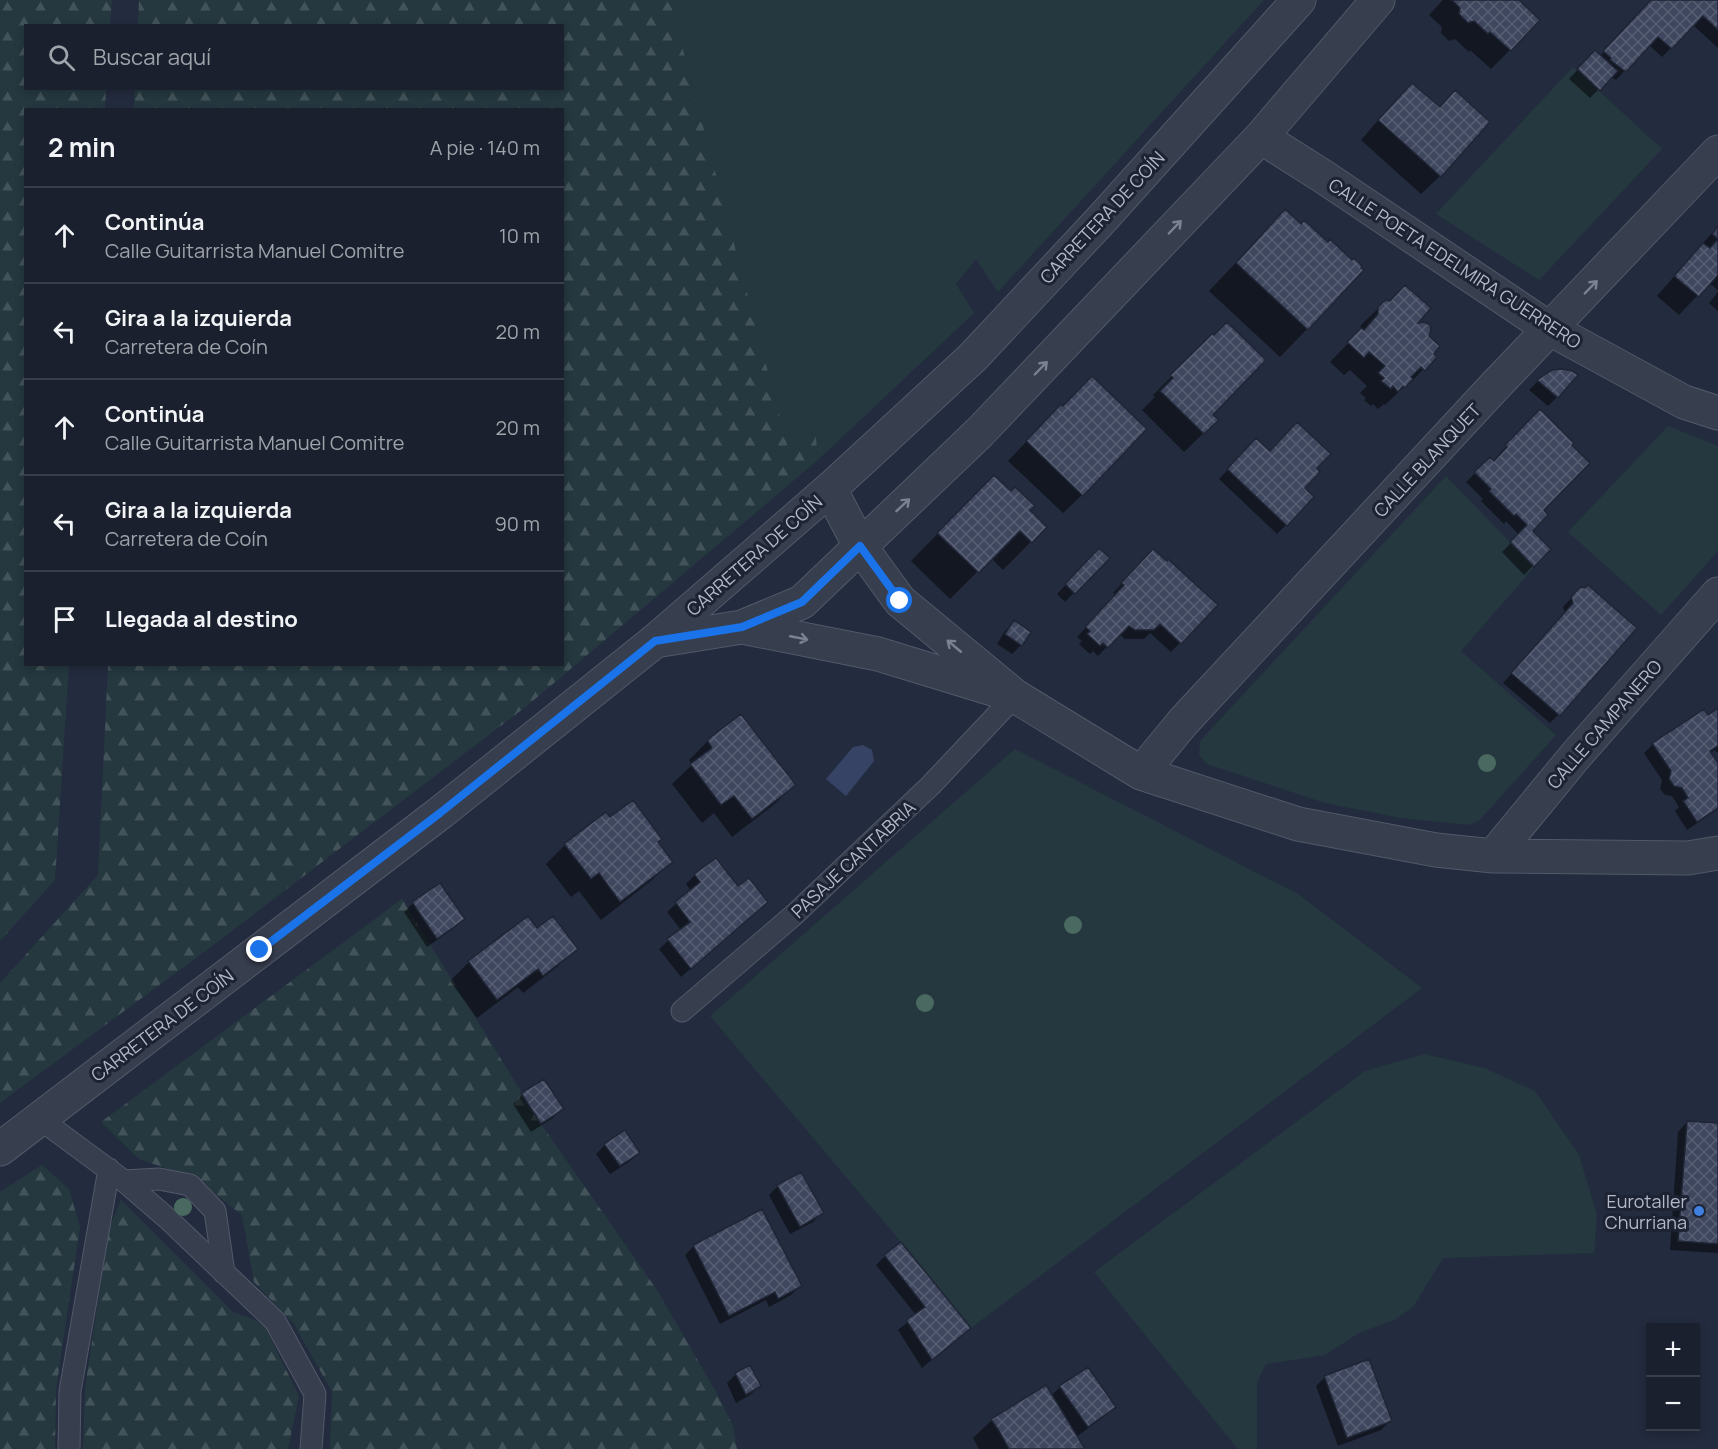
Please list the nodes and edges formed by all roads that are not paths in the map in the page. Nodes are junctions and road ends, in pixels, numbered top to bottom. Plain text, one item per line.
1 (1299, 0) edge
2 (1378, 0) edge
3 (1261, 137) junction
4 (1718, 153) edge
5 (1550, 329) junction
6 (1718, 412) edge
7 (830, 489) junction
8 (860, 546) junction
9 (1718, 594) edge
10 (742, 627) junction
11 (655, 641) junction
12 (1015, 696) junction
13 (1141, 773) junction
14 (1718, 853) edge
15 (1492, 856) junction
16 (682, 1011) dead end
17 (39, 1119) junction
18 (0, 1149) edge
19 (116, 1175) junction
20 (224, 1273) junction
21 (69, 1449) edge
22 (311, 1449) edge

1 - 7 street, CARRETERA DE COÍN
2 - 3 street
3 - 5 street, CALLE POETA EDELMIRA GUERRERO
8 -> 3 street
5 -> 4 street, CALLE BLANQUET
5 - 6 street, CALLE POETA EDELMIRA GUERRERO
5 - 13 street, CALLE BLANQUET
7 - 8 street
7 - 11 street, CARRETERA DE COÍN
8 - 10 street
12 -> 8 street
9 - 15 street, CALLE CAMPANERO
10 - 11 street
10 -> 12 street
11 - 17 street, CARRETERA DE COÍN
12 - 13 street
12 - 16 lane, PASAJE CANTABRIA
13 - 15 street
14 - 15 street
17 - 18 street, CARRETERA DE COÍN
17 - 19 lane
19 - 20 lane
19 - 20 lane
19 - 21 lane
20 - 22 lane

